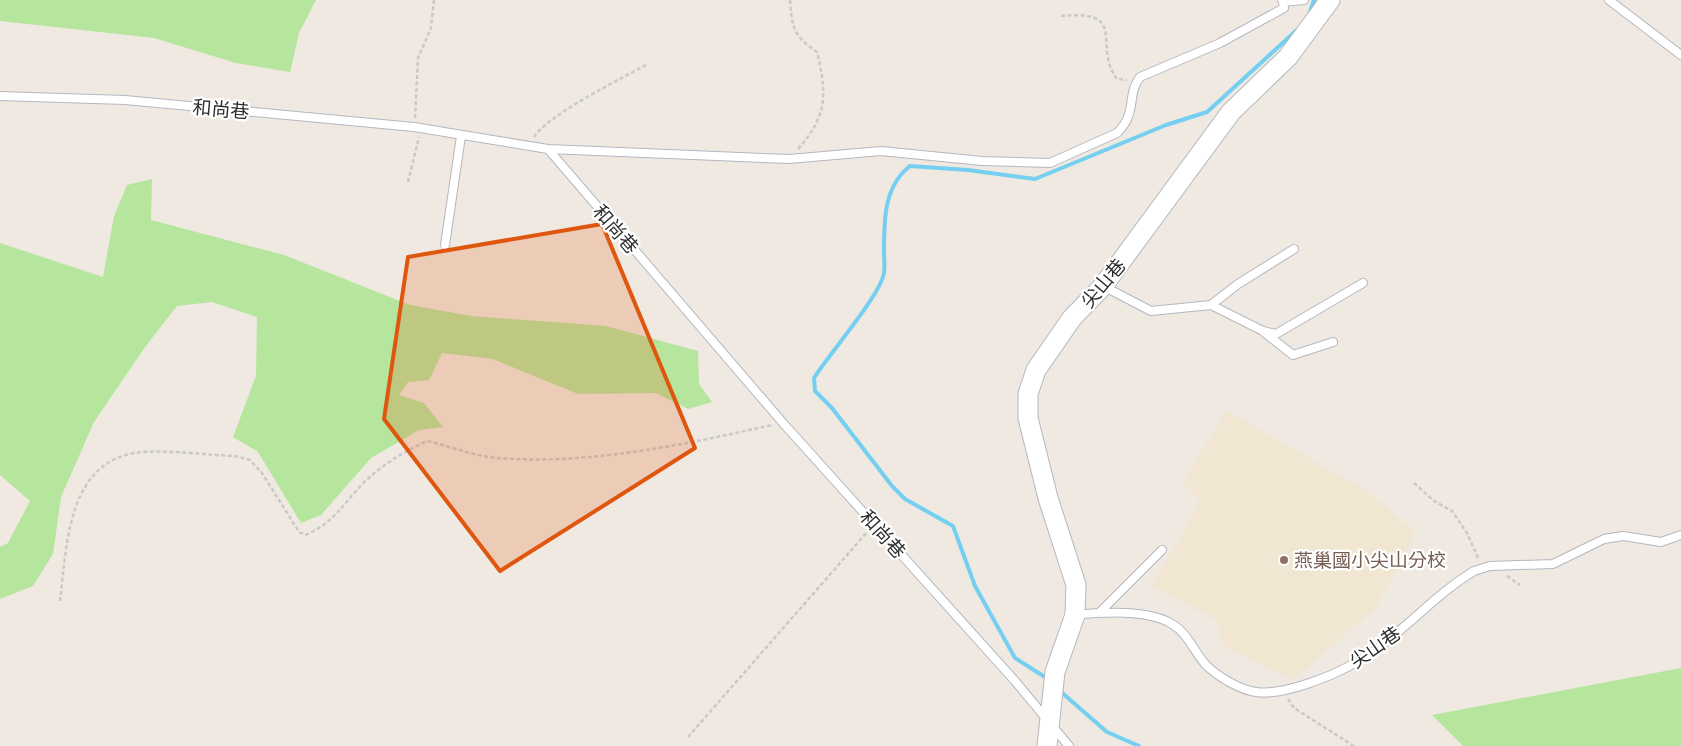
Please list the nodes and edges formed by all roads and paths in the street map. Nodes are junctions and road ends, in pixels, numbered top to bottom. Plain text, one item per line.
1 (434, 0) edge
2 (790, 0) edge
3 (1304, 0) edge
4 (1330, 0) edge
5 (1609, 0) edge
6 (1283, 1) edge
7 (1060, 16) dead end
8 (1681, 55) edge
9 (646, 65) dead end
10 (1136, 82) junction
11 (0, 96) edge
12 (417, 127) junction
13 (462, 136) junction
14 (529, 146) junction
15 (548, 149) junction
16 (789, 159) junction
17 (408, 182) dead end
18 (445, 245) dead end
19 (1294, 249) dead end
20 (1363, 283) dead end
21 (1103, 286) junction
22 (1211, 305) junction
23 (1263, 332) junction
24 (1333, 342) dead end
25 (783, 423) junction
26 (1414, 483) dead end
27 (874, 525) junction
28 (1681, 535) edge
29 (1162, 550) dead end
30 (1483, 568) junction
31 (60, 600) dead end
32 (1099, 613) junction
33 (1075, 615) junction
34 (1282, 689) junction
35 (1049, 722) junction
36 (688, 737) dead end
37 (1047, 746) edge
38 (1069, 746) edge
39 (1354, 746) edge

1 - 12 path
2 - 16 path
3 - 6 lane
4 - 21 street, 尖山巷
5 - 8 lane
6 - 10 lane
7 - 10 path
9 - 14 path
10 - 16 lane
11 - 12 lane, 和尚巷
12 - 13 lane, 和尚巷
12 - 17 path
13 - 14 lane, 和尚巷
13 - 18 lane
14 - 15 lane, 和尚巷
15 - 16 lane
15 - 25 lane, 和尚巷
19 - 22 lane
20 - 23 lane
21 - 22 lane
21 - 33 street, 尖山巷
22 - 23 lane
23 - 24 lane
25 - 27 lane, 和尚巷
25 - 31 path
26 - 30 path
27 - 35 lane, 和尚巷
27 - 36 path
28 - 30 lane, 尖山巷
29 - 32 lane
30 - 34 lane, 尖山巷
32 - 33 lane, 尖山巷
32 - 34 lane, 尖山巷
33 - 35 street, 尖山巷
34 - 39 path
35 - 37 street, 尖山巷
35 - 38 lane, 和尚巷

